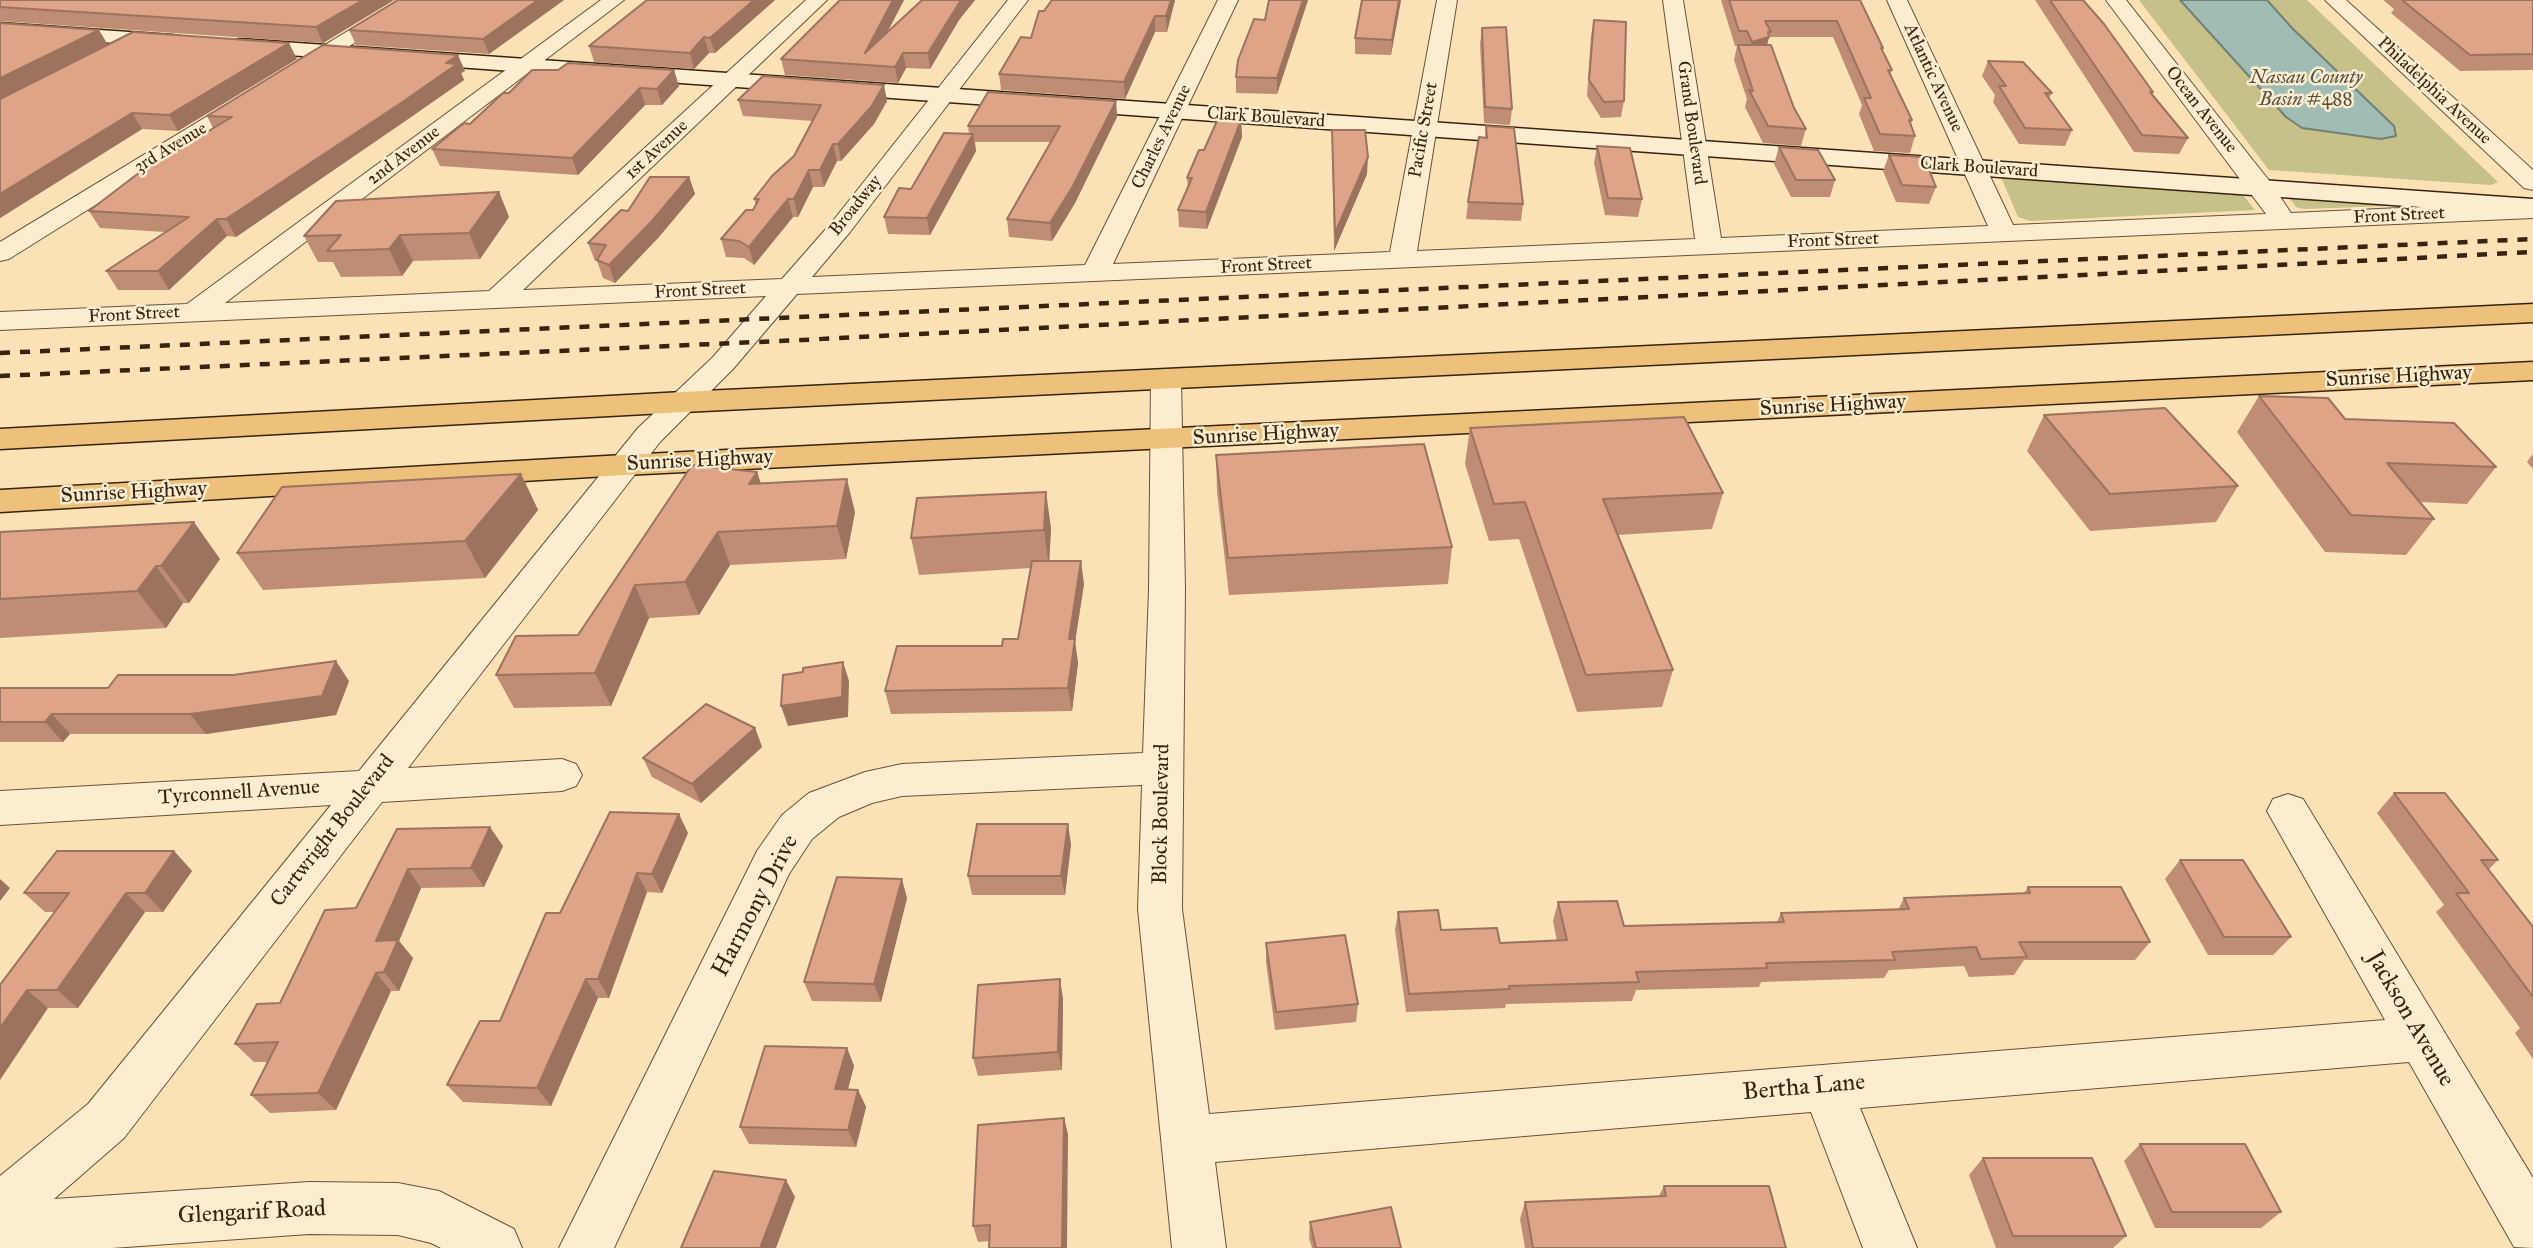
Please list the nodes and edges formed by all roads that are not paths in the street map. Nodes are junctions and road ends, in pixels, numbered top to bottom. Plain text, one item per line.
1 (413, 0) edge
2 (614, 0) edge
3 (817, 0) edge
4 (1018, 0) edge
5 (1228, 0) edge
6 (1447, 0) edge
7 (1673, 0) edge
8 (1897, 0) edge
9 (2116, 0) edge
10 (2335, 0) edge
11 (0, 29) edge
12 (138, 39) junction
13 (192, 43) edge
14 (219, 45) edge
15 (328, 52) junction
16 (103, 57) edge
17 (525, 66) junction
18 (731, 81) junction
19 (943, 96) junction
20 (1174, 112) junction
21 (1424, 129) junction
22 (1695, 148) junction
23 (1974, 168) junction
24 (2533, 183) edge
25 (2262, 188) junction
26 (2533, 209) edge
27 (2284, 221) junction
28 (2004, 234) junction
29 (1709, 246) junction
30 (0, 253) edge
31 (1402, 260) junction
32 (1095, 273) junction
33 (789, 287) junction
34 (496, 300) junction
35 (193, 313) junction
36 (2533, 313) edge
37 (0, 321) edge
38 (2533, 340) edge
39 (1916, 342) junction
40 (2533, 371) edge
41 (1166, 378) junction
42 (683, 402) junction
43 (0, 439) edge
44 (1166, 440) junction
45 (636, 450) junction
46 (0, 501) edge
47 (1162, 768) junction
48 (562, 775) dead end
49 (369, 784) junction
50 (0, 808) edge
51 (2288, 811) dead end
52 (2421, 1039) junction
53 (1826, 1086) junction
54 (1186, 1140) junction
55 (0, 1210) edge
56 (2533, 1227) edge
57 (0, 1229) edge
58 (495, 1248) edge
59 (586, 1248) edge
60 (1199, 1248) edge
61 (1890, 1248) edge

1 - 15 street, 3rd Avenue
2 - 17 street, 2nd Avenue
3 - 18 street, 1st Avenue
4 - 19 street, Broadway
5 - 20 street, Charles Avenue
6 - 21 street, Pacific Street
7 - 22 street, Grand Boulevard
8 - 23 street, Atlantic Avenue
9 - 25 street, Ocean Avenue
10 - 24 street, Philadelphia Avenue
11 - 12 street
12 - 13 street
12 - 16 street
14 - 15 street, Clark Boulevard
15 - 17 street, Clark Boulevard
15 - 30 street, 3rd Avenue
17 - 18 street, Clark Boulevard
17 - 35 street, 2nd Avenue
18 - 19 street, Clark Boulevard
18 - 34 street, 1st Avenue
19 - 20 street, Clark Boulevard
19 - 33 street, Broadway
20 - 21 street, Clark Boulevard
20 - 32 street, Charles Avenue
21 - 22 street, Clark Boulevard
21 - 31 street, Pacific Street
22 - 23 street, Clark Boulevard
22 - 29 street, Grand Boulevard
23 - 25 street, Clark Boulevard
23 - 28 street, Atlantic Avenue
25 - 26 street, Clark Boulevard
25 - 27 street, Ocean Avenue
26 - 27 street, Front Street
27 - 28 street, Front Street
28 - 29 street, Front Street
29 - 31 street, Front Street
31 - 32 street, Front Street
32 - 33 street, Front Street
33 - 34 street, Front Street
33 - 42 street, Broadway
34 - 35 street, Front Street
35 - 37 street, Front Street
36 - 39 highway
38 - 39 highway
39 - 41 highway
40 - 44 highway, Sunrise Highway
41 - 42 highway
41 - 44 street, Block Boulevard
42 - 43 highway
42 - 45 street, Cartwright Boulevard
44 - 45 highway, Sunrise Highway
44 - 47 street, Block Boulevard
45 - 46 highway, Sunrise Highway
45 - 49 street, Cartwright Boulevard
47 - 54 street, Block Boulevard
47 - 59 street, Harmony Drive
48 - 49 street, Tyrconnell Avenue
49 - 50 street, Tyrconnell Avenue
49 - 55 street, Cartwright Boulevard
51 - 52 street, Jackson Avenue
52 - 53 street, Bertha Lane
52 - 56 street, Jackson Avenue
53 - 54 street, Bertha Lane
53 - 61 street
54 - 60 street, Block Boulevard
57 - 58 street, Glengarif Road

